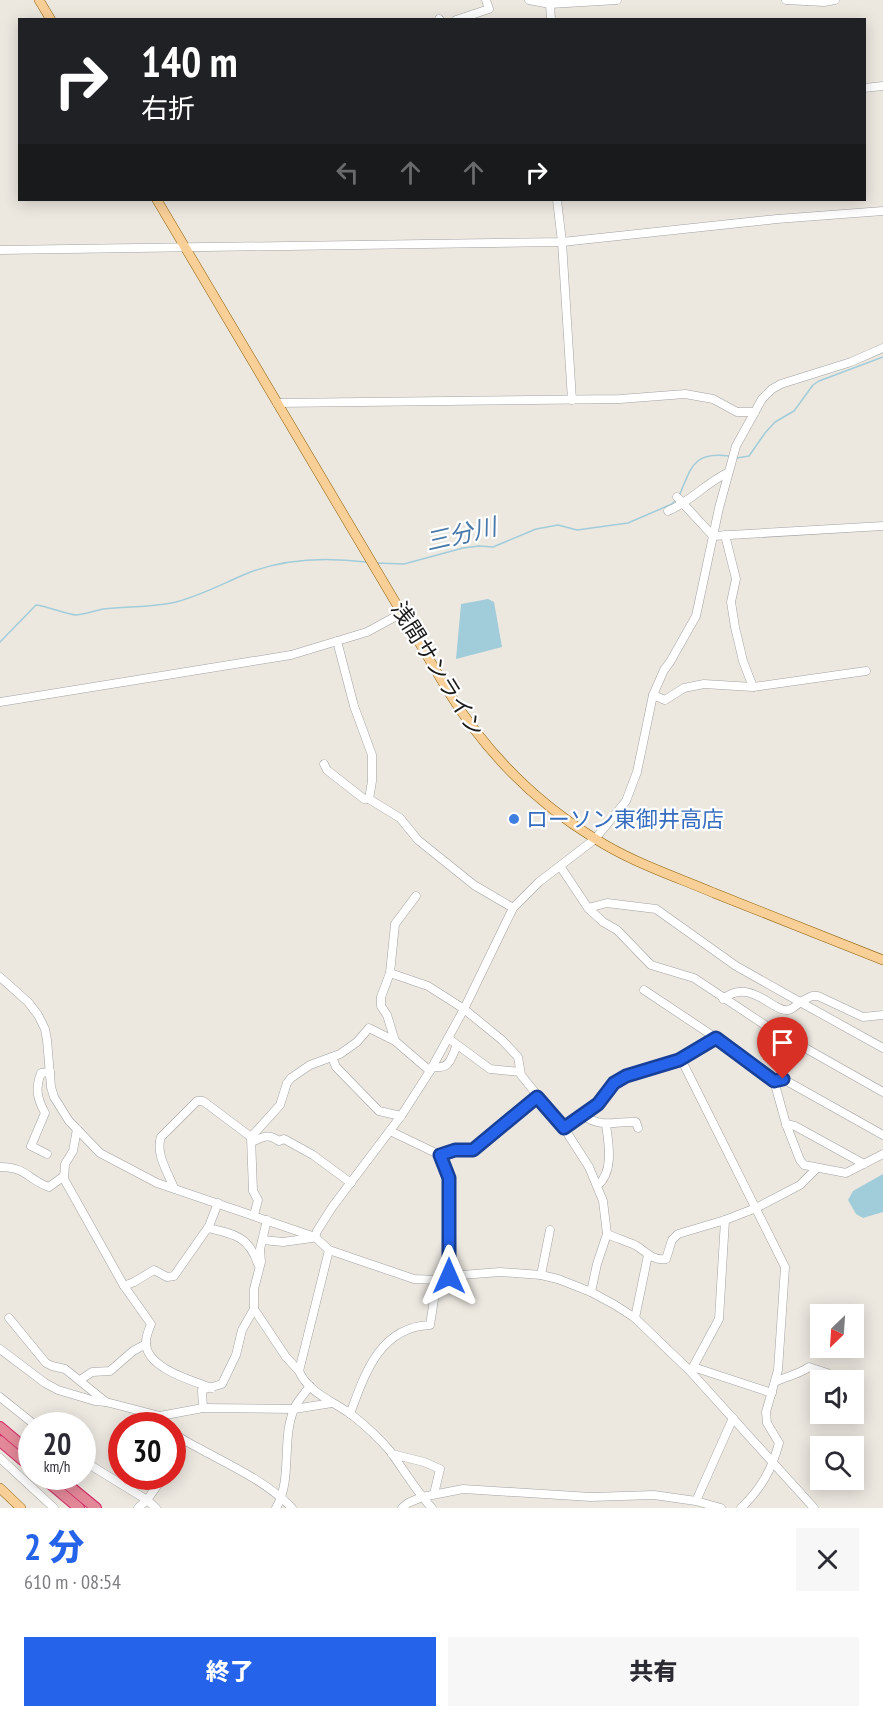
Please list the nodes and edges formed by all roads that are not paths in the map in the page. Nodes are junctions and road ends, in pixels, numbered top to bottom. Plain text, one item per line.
1 (39, 0) edge
2 (486, 0) edge
3 (529, 0) edge
4 (617, 0) edge
5 (787, 0) edge
6 (836, 0) edge
7 (552, 3) edge
8 (50, 18) edge
9 (462, 18) edge
10 (551, 18) edge
11 (883, 86) edge
12 (866, 88) edge
13 (158, 201) edge
14 (557, 201) edge
15 (883, 211) edge
16 (562, 242) junction
17 (185, 247) junction
18 (0, 250) edge
19 (883, 348) edge
20 (572, 399) junction
21 (277, 403) junction
22 (755, 412) junction
23 (727, 473) junction
24 (677, 497) dead end
25 (684, 505) junction
26 (668, 511) dead end
27 (883, 526) edge
28 (713, 536) junction
29 (725, 536) junction
30 (402, 613) junction
31 (337, 641) junction
32 (866, 671) dead end
33 (753, 687) junction
34 (653, 695) junction
35 (0, 702) edge
36 (324, 764) dead end
37 (369, 799) junction
38 (594, 839) junction
39 (560, 866) junction
40 (416, 896) dead end
41 (513, 908) junction
42 (588, 908) junction
43 (883, 960) edge
44 (390, 973) junction
45 (0, 977) edge
46 (644, 990) dead end
47 (723, 999) junction
48 (800, 1002) junction
49 (464, 1009) junction
50 (883, 1015) edge
51 (448, 1038) junction
52 (716, 1038) junction
53 (395, 1041) junction
54 (458, 1045) junction
55 (883, 1048) edge
56 (332, 1057) junction
57 (681, 1059) junction
58 (431, 1069) junction
59 (50, 1072) junction
60 (520, 1072) junction
61 (774, 1081) junction
62 (883, 1092) edge
63 (537, 1097) junction
64 (581, 1115) junction
65 (401, 1116) junction
66 (786, 1124) junction
67 (606, 1125) junction
68 (564, 1128) junction
69 (638, 1128) dead end
70 (76, 1129) junction
71 (390, 1131) junction
72 (883, 1135) edge
73 (252, 1140) junction
74 (47, 1154) dead end
75 (883, 1154) edge
76 (440, 1155) junction
77 (864, 1164) junction
78 (0, 1167) edge
79 (818, 1168) junction
80 (64, 1176) junction
81 (351, 1183) junction
82 (597, 1186) junction
83 (174, 1188) junction
84 (218, 1203) junction
85 (756, 1208) junction
86 (254, 1215) junction
87 (267, 1220) junction
88 (725, 1220) junction
89 (208, 1228) junction
90 (550, 1230) dead end
91 (607, 1234) junction
92 (315, 1237) junction
93 (263, 1240) junction
94 (329, 1250) junction
95 (648, 1255) junction
96 (260, 1267) junction
97 (541, 1275) junction
98 (449, 1276) junction
99 (437, 1280) junction
100 (124, 1286) junction
101 (591, 1292) junction
102 (254, 1310) junction
103 (9, 1318) dead end
104 (635, 1318) junction
105 (146, 1344) junction
106 (0, 1349) edge
107 (692, 1369) junction
108 (818, 1370) edge
109 (299, 1371) junction
110 (80, 1380) junction
111 (775, 1382) junction
112 (310, 1386) junction
113 (212, 1388) junction
114 (772, 1393) junction
115 (0, 1397) edge
116 (106, 1402) junction
117 (332, 1403) junction
118 (203, 1408) junction
119 (294, 1409) junction
120 (19, 1412) edge
121 (145, 1412) edge
122 (182, 1412) edge
123 (350, 1414) junction
124 (733, 1418) junction
125 (0, 1426) edge
126 (0, 1441) edge
127 (18, 1442) edge
128 (186, 1443) edge
129 (392, 1454) junction
130 (18, 1456) edge
131 (0, 1458) edge
132 (773, 1464) junction
133 (96, 1469) edge
134 (0, 1488) edge
135 (57, 1490) edge
136 (74, 1490) edge
137 (154, 1490) edge
138 (434, 1494) junction
139 (422, 1497) junction
140 (282, 1498) junction
141 (147, 1500) junction
142 (696, 1501) junction
143 (21, 1508) edge
144 (54, 1508) edge
145 (79, 1508) edge
146 (96, 1508) edge
147 (138, 1508) edge
148 (156, 1508) edge
149 (276, 1508) edge
150 (292, 1508) edge
151 (402, 1508) edge
152 (432, 1508) edge
153 (721, 1508) edge
154 (741, 1508) edge
155 (814, 1508) edge

1 - 8 main road
2 - 9 street
3 - 7 street
4 - 7 street
5 - 6 street
7 - 10 street
11 - 12 street
13 - 17 main road, 浅間サンライン
14 - 16 street
15 - 16 street
16 - 17 street
16 - 20 street
17 - 18 street
17 - 21 main road, 浅間サンライン
19 - 22 street
20 - 21 street
20 - 22 street
21 - 30 main road, 浅間サンライン
22 - 23 street
23 - 25 street
23 - 28 street
24 - 25 street
25 - 26 street
25 - 28 street
27 - 29 street
28 - 29 street
28 - 34 street
29 - 33 street
30 - 31 street
30 - 38 main road, 浅間サンライン
31 - 35 street
31 - 37 street
32 - 33 street
33 - 34 street
34 - 38 street
36 - 37 street
37 - 41 street
38 - 39 street
38 - 43 main road, 浅間サンライン
39 - 41 street
39 - 42 street
40 - 44 street
41 - 49 street
42 - 47 street
42 - 48 street
44 - 49 street
44 - 53 street
45 - 59 street
46 - 52 street
47 - 48 street
47 - 62 street
48 - 50 street
48 - 55 street
49 - 51 street
49 - 60 street
51 - 54 street
51 - 58 street
52 - 57 street
52 - 61 street
53 - 56 street
53 - 58 street
54 - 58 street
54 - 60 street
56 - 65 street
56 - 73 street
57 - 64 street
57 - 85 street
58 - 65 street
59 - 70 street
59 - 74 street
60 - 63 street
61 - 66 street
61 - 72 street
63 - 68 street
63 - 76 street
64 - 67 street
64 - 68 street
65 - 71 street
66 - 77 street
66 - 79 street
67 - 69 street
67 - 82 street
68 - 82 street
70 - 80 street
70 - 83 street
71 - 76 street
71 - 81 street
73 - 81 street
73 - 83 street
73 - 86 street
75 - 77 street
76 - 98 street
77 - 79 street
78 - 80 street
79 - 85 street
80 - 100 street
81 - 92 street
82 - 91 street
83 - 84 street
84 - 86 street
84 - 89 street
85 - 88 street
85 - 111 street
86 - 87 street
87 - 92 street
87 - 93 street
88 - 95 street
88 - 107 street
89 - 96 street
89 - 100 street
90 - 97 street
91 - 95 street
91 - 101 street
92 - 93 street
92 - 94 street
93 - 96 street
94 - 99 street
94 - 109 street
95 - 104 street
96 - 102 street
97 - 98 street
97 - 101 street
98 - 99 street
99 - 123 street
100 - 105 street
101 - 104 street
102 - 109 street
102 - 113 street
103 - 110 street
104 - 107 street
105 - 110 street
105 - 113 street
106 - 116 street
107 - 114 street
107 - 124 street
108 - 111 street
109 - 112 street
110 - 116 street
111 - 114 street
112 - 117 street
112 - 119 street
113 - 118 street
114 - 132 street
115 - 120 street
116 - 121 street
117 - 119 street
117 - 123 street
118 - 119 street
118 - 122 street
119 - 140 street
123 - 129 street
124 - 132 street
124 - 142 street
125 - 127 highway
126 - 130 highway
128 - 140 street
129 - 138 street
129 - 139 street
131 - 144 street
132 - 154 street
132 - 155 street
133 - 141 street
134 - 143 main road
135 - 145 highway
136 - 146 highway
137 - 141 street
138 - 139 street
138 - 142 street
139 - 151 street
139 - 152 street
140 - 149 street
140 - 150 street
141 - 147 street
141 - 148 street
142 - 153 street

